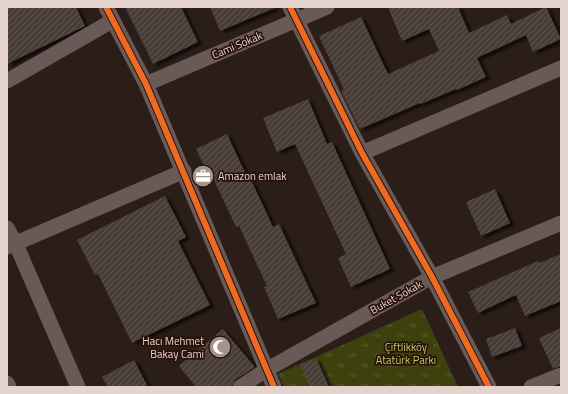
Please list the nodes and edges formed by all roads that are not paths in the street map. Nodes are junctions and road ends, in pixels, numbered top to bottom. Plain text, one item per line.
1 (106, 7) edge
2 (327, 7) edge
3 (293, 14) edge
4 (112, 21) junction
5 (561, 68) edge
6 (7, 81) edge
7 (146, 84) junction
8 (362, 153) junction
9 (184, 171) junction
10 (561, 223) edge
11 (7, 228) edge
12 (11, 245) edge
13 (432, 277) junction
14 (266, 370) junction
15 (561, 375) edge
16 (7, 383) edge
17 (9, 387) edge
18 (78, 387) edge
19 (240, 387) edge
20 (274, 387) edge
21 (489, 387) edge
22 (531, 387) edge

1 - 4 street
2 - 3 street, Cami Sokak
3 - 7 street, Cami Sokak
3 - 8 street
4 - 6 street
4 - 7 street
5 - 8 street
7 - 9 street
8 - 13 street
9 - 12 street
9 - 14 street
10 - 13 street, Buket Sokak
11 - 12 street
12 - 18 street
13 - 14 street, Buket Sokak
13 - 21 street
14 - 19 street, Buket Sokak
14 - 20 street
15 - 22 street
16 - 17 street

